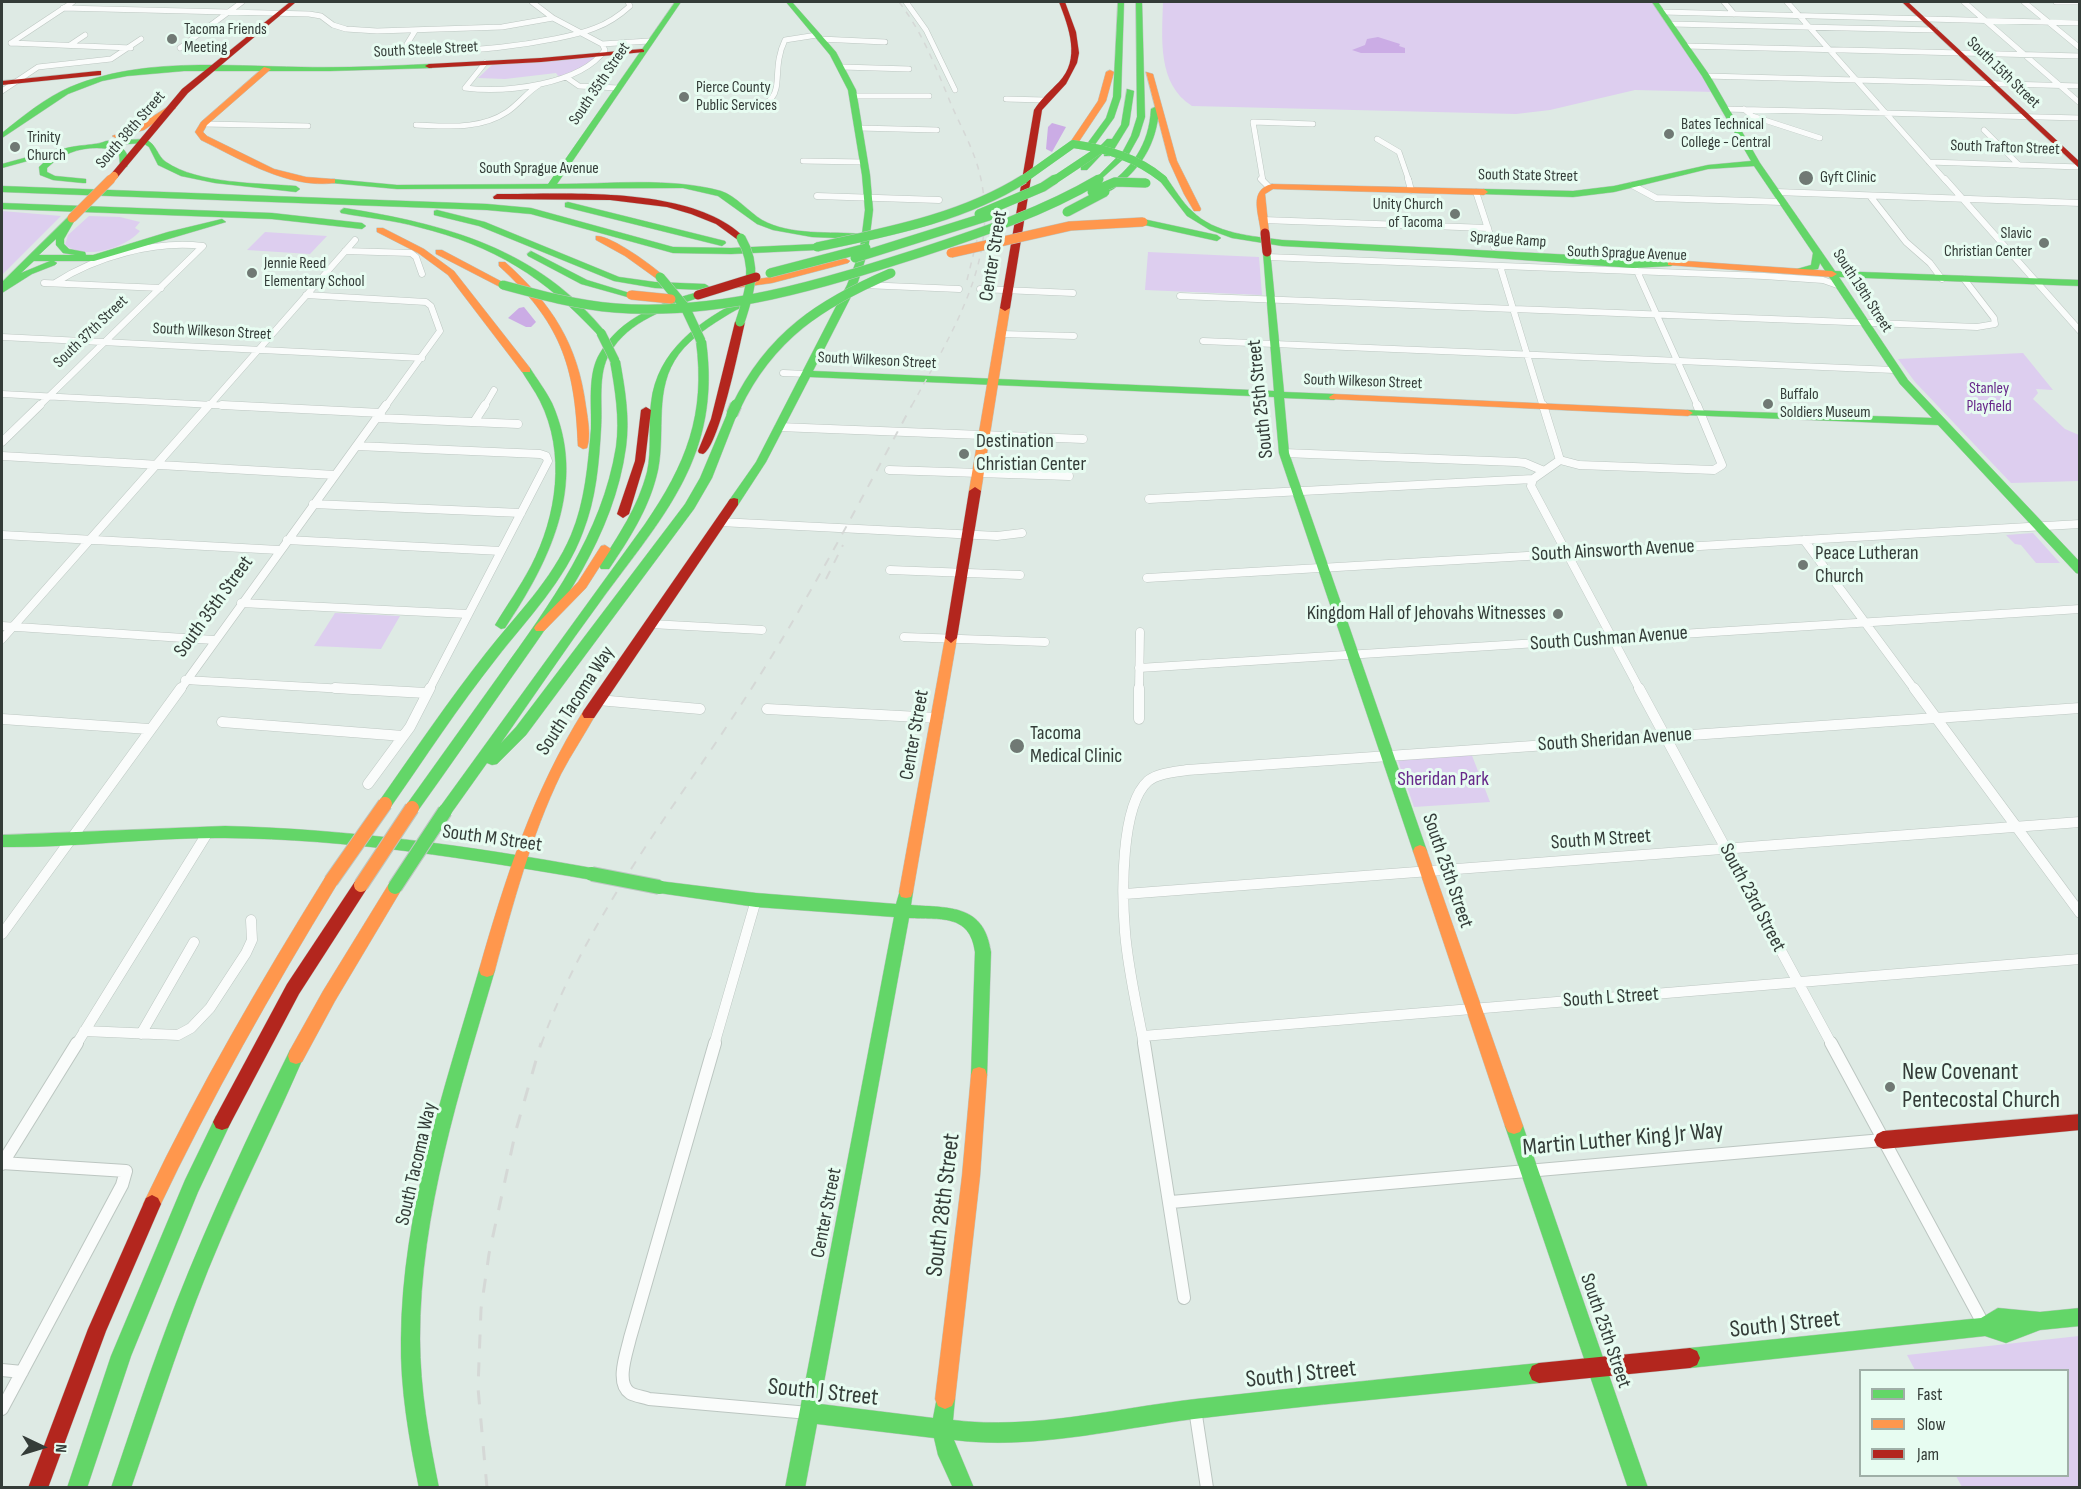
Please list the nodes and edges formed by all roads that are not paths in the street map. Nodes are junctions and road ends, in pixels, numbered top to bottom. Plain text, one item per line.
1 (73, 2) edge
2 (242, 2) edge
3 (292, 2) edge
4 (532, 2) edge
5 (628, 2) edge
6 (678, 2) edge
7 (789, 2) edge
8 (906, 2) edge
9 (1062, 2) edge
10 (1121, 2) edge
11 (1131, 2) edge
12 (1139, 2) edge
13 (1724, 2) edge
14 (1787, 2) edge
15 (1905, 2) edge
16 (1964, 2) edge
17 (2024, 2) edge
18 (2056, 2) edge
19 (2079, 2) edge
20 (1659, 7) edge
21 (63, 8) junction
22 (122, 9) junction
23 (228, 12) junction
24 (116, 13) dead end
25 (278, 14) junction
26 (1734, 14) junction
27 (1799, 15) junction
28 (553, 18) junction
29 (1922, 18) junction
30 (1985, 20) junction
31 (2048, 22) junction
32 (2079, 23) edge
33 (1671, 24) junction
34 (1809, 27) junction
35 (1935, 30) junction
36 (415, 31) junction
37 (579, 33) junction
38 (85, 35) dead end
39 (819, 37) junction
40 (141, 39) dead end
41 (1140, 40) junction
42 (885, 42) dead end
43 (70, 45) junction
44 (646, 46) junction
45 (1686, 46) junction
46 (128, 48) junction
47 (180, 48) dead end
48 (603, 48) junction
49 (2079, 48) edge
50 (1829, 49) junction
51 (1959, 53) junction
52 (2024, 54) junction
53 (2079, 56) edge
54 (485, 63) junction
55 (842, 67) junction
56 (211, 68) junction
57 (267, 69) junction
58 (909, 69) dead end
59 (122, 73) junction
60 (1149, 74) junction
61 (1706, 76) junction
62 (87, 77) junction
63 (566, 77) junction
64 (1119, 80) junction
65 (1856, 80) junction
66 (544, 83) junction
67 (1992, 84) junction
68 (522, 85) junction
69 (6, 86) edge
70 (2060, 86) junction
71 (2079, 86) edge
72 (618, 88) junction
73 (60, 89) junction
74 (955, 90) dead end
75 (529, 91) junction
76 (853, 96) junction
77 (929, 96) dead end
78 (1006, 99) dead end
79 (1044, 100) junction
80 (2079, 103) edge
81 (172, 108) junction
82 (740, 109) dead end
83 (1724, 109) junction
84 (1744, 109) junction
85 (1885, 113) junction
86 (2026, 117) junction
87 (2079, 118) edge
88 (204, 124) junction
89 (1313, 124) dead end
90 (416, 125) dead end
91 (308, 126) dead end
92 (859, 128) junction
93 (937, 130) dead end
94 (1984, 130) dead end
95 (2, 136) edge
96 (1820, 138) dead end
97 (1377, 140) dead end
98 (145, 141) junction
99 (1073, 144) junction
100 (71, 147) junction
101 (1094, 148) junction
102 (804, 158) dead end
103 (864, 162) junction
104 (1929, 162) junction
105 (1756, 163) junction
106 (124, 165) junction
107 (2019, 165) junction
108 (2, 166) edge
109 (2079, 167) edge
110 (1094, 177) junction
111 (1632, 185) junction
112 (551, 186) junction
113 (1269, 187) junction
114 (2, 189) edge
115 (1411, 189) junction
116 (1476, 192) junction
117 (370, 194) junction
118 (817, 196) dead end
119 (1870, 196) junction
120 (465, 197) junction
121 (869, 197) junction
122 (1779, 197) junction
123 (1961, 199) junction
124 (328, 200) junction
125 (939, 200) dead end
126 (4, 203) edge
127 (2079, 203) edge
128 (487, 207) junction
129 (359, 213) junction
130 (72, 218) junction
131 (299, 218) junction
132 (390, 219) junction
133 (928, 224) junction
134 (1206, 225) junction
135 (1264, 227) junction
136 (1488, 228) junction
137 (380, 230) junction
138 (866, 236) junction
139 (1244, 238) junction
140 (355, 240) dead end
141 (1282, 243) junction
142 (817, 247) junction
143 (1494, 247) dead end
144 (765, 249) junction
145 (345, 251) junction
146 (938, 252) junction
147 (1817, 253) junction
148 (1267, 255) junction
149 (30, 258) junction
150 (89, 258) junction
151 (841, 266) junction
152 (1500, 266) junction
153 (1636, 271) junction
154 (1793, 272) junction
155 (770, 273) junction
156 (422, 274) dead end
157 (1942, 279) junction
158 (1964, 279) junction
159 (1836, 280) junction
160 (2035, 282) junction
161 (44, 283) dead end
162 (2079, 283) edge
163 (55, 284) junction
164 (852, 285) junction
165 (161, 288) junction
166 (2, 289) edge
167 (959, 289) dead end
168 (980, 289) dead end
169 (1008, 290) junction
170 (1073, 293) dead end
171 (306, 296) junction
172 (1180, 296) dead end
173 (1271, 300) junction
174 (1514, 309) junction
175 (1656, 315) junction
176 (1863, 322) junction
177 (2071, 322) junction
178 (2079, 322) edge
179 (2079, 331) edge
180 (1001, 334) junction
181 (1074, 336) dead end
182 (2, 337) edge
183 (1203, 341) dead end
184 (104, 342) junction
185 (1274, 344) junction
186 (257, 351) junction
187 (1528, 356) junction
188 (422, 358) junction
189 (1677, 362) junction
190 (1894, 370) junction
191 (783, 373) dead end
192 (807, 374) junction
193 (993, 382) junction
194 (494, 390) dead end
195 (2, 394) edge
196 (1278, 395) junction
197 (49, 396) junction
198 (210, 404) junction
199 (1545, 406) junction
200 (1700, 413) junction
201 (379, 415) junction
202 (474, 422) junction
203 (1941, 422) junction
204 (518, 424) dead end
205 (778, 427) junction
206 (984, 435) junction
207 (1083, 439) dead end
208 (2, 442) edge
209 (357, 446) junction
210 (1284, 453) junction
211 (2, 456) edge
212 (1560, 460) junction
213 (156, 465) junction
214 (889, 470) dead end
215 (1544, 471) junction
216 (978, 473) junction
217 (335, 475) junction
218 (1069, 476) dead end
219 (1533, 479) junction
220 (1296, 491) junction
221 (1149, 499) dead end
222 (313, 504) junction
223 (521, 513) junction
224 (720, 522) junction
225 (2079, 524) edge
226 (2038, 526) junction
227 (644, 531) junction
228 (1022, 533) dead end
229 (968, 534) junction
230 (2, 535) edge
231 (89, 540) junction
232 (287, 540) junction
233 (1804, 540) junction
234 (279, 550) junction
235 (501, 551) junction
236 (1567, 554) junction
237 (1323, 568) junction
238 (890, 570) dead end
239 (2079, 570) edge
240 (962, 573) junction
241 (1020, 575) dead end
242 (1146, 578) dead end
243 (241, 603) junction
244 (2079, 609) edge
245 (468, 614) junction
246 (523, 615) junction
247 (1865, 622) junction
248 (651, 624) junction
249 (2, 626) edge
250 (12, 626) junction
251 (540, 628) junction
252 (762, 630) dead end
253 (1140, 632) dead end
254 (904, 637) dead end
255 (2, 639) edge
256 (951, 639) junction
257 (1612, 639) junction
258 (214, 640) junction
259 (1045, 642) dead end
260 (1352, 656) junction
261 (483, 666) junction
262 (547, 667) junction
263 (1139, 668) junction
264 (185, 680) junction
265 (426, 693) junction
266 (598, 700) junction
267 (2079, 708) edge
268 (700, 709) dead end
269 (767, 709) dead end
270 (938, 718) junction
271 (1936, 718) junction
272 (2, 719) edge
273 (1139, 719) dead end
274 (222, 722) dead end
275 (150, 729) junction
276 (403, 736) junction
277 (1666, 737) junction
278 (1386, 756) junction
279 (368, 784) dead end
280 (449, 805) junction
281 (2079, 822) edge
282 (2018, 826) junction
283 (208, 832) junction
284 (70, 839) junction
285 (2, 841) edge
286 (1727, 850) junction
287 (519, 861) junction
288 (1427, 872) junction
289 (1125, 894) junction
290 (756, 900) junction
291 (903, 912) junction
292 (2079, 913) edge
293 (251, 921) dead end
294 (974, 923) joint
295 (2, 934) edge
296 (194, 942) dead end
297 (2079, 959) edge
298 (1798, 983) junction
299 (1474, 1008) junction
300 (84, 1031) junction
301 (141, 1034) junction
302 (1143, 1036) junction
303 (2079, 1122) edge
304 (1883, 1140) junction
305 (2, 1164) edge
306 (1530, 1171) junction
307 (1171, 1202) junction
308 (1184, 1298) dead end
309 (2079, 1317) edge
310 (1985, 1327) junction
311 (1597, 1367) junction
312 (2, 1370) edge
313 (22, 1372) junction
314 (2, 1409) edge
315 (1195, 1409) junction
316 (809, 1413) junction
317 (941, 1430) junction
318 (38, 1488) edge
319 (77, 1488) edge
320 (121, 1488) edge
321 (429, 1488) edge
322 (795, 1488) edge
323 (964, 1488) edge
324 (1207, 1488) edge
325 (1638, 1488) edge

1 - 21 street
2 - 23 street
3 - 25 main road, South 38th Street
4 - 28 street
5 - 37 street
6 - 44 main road, South 35th Street
7 - 39 main road, South Tacoma Way
8 - 74 street
9 - 79 main road, Center Street
10 - 64 main road
11 - 64 main road
12 - 41 main road
13 - 26 street
14 - 27 street
15 - 29 main road, South 15th Street
16 - 30 street
17 - 31 street
18 - 19 street
20 - 26 street
20 - 33 main road, South 19th Street
21 - 22 street
21 - 43 street
22 - 23 street
22 - 24 street
23 - 25 street
23 - 47 street
25 - 36 street
25 - 56 main road, South 38th Street
26 - 27 street
27 - 29 street
27 - 34 street
28 - 36 street
28 - 37 street
29 - 30 street
29 - 35 main road, South 15th Street
30 - 31 street
30 - 52 street
31 - 32 street
31 - 49 street
33 - 34 street
33 - 45 main road, South 19th Street
34 - 35 street
34 - 50 street
35 - 51 main road, South 15th Street
36 - 37 street
37 - 48 street
38 - 43 street
39 - 42 street
39 - 55 main road, South Tacoma Way
39 - 82 street
40 - 46 street
41 - 60 main road
41 - 110 main road
43 - 46 street
44 - 48 main road, South Steele Street
44 - 72 main road, South 35th Street
45 - 50 street
45 - 61 main road, South 19th Street
46 - 69 street
48 - 54 main road, South Steele Street
48 - 63 street
50 - 51 street
50 - 65 street
51 - 52 street
51 - 67 main road, South 15th Street
52 - 53 street
52 - 70 street
54 - 57 main road, South Steele Street
54 - 68 street
55 - 58 street
55 - 76 main road, South Tacoma Way
56 - 57 main road, South Steele Street
56 - 59 main road, South Steele Street
56 - 81 main road, South 38th Street
57 - 88 main road
59 - 62 main road, South Steele Street
59 - 62 main road
59 - 73 main road
60 - 110 main road
60 - 139 main road
61 - 65 street
61 - 83 main road, South 19th Street
62 - 69 main road, South Steele Street
62 - 73 main road
63 - 66 street
63 - 72 street
64 - 99 main road
64 - 101 main road
64 - 110 main road
65 - 67 street
65 - 85 street
66 - 68 street
66 - 75 street
67 - 70 street
67 - 86 main road, South 15th Street
68 - 75 street
69 - 73 main road
70 - 71 street
70 - 80 street
72 - 112 main road, South 35th Street
73 - 95 main road
75 - 90 street
76 - 77 street
76 - 92 main road, South Tacoma Way
78 - 79 street
79 - 169 main road, Center Street
81 - 98 main road, South 38th Street
81 - 100 main road
83 - 84 street
83 - 105 main road, South 19th Street
84 - 85 street
84 - 96 street
85 - 86 street
85 - 104 street
86 - 87 street
86 - 109 main road, South 15th Street
88 - 91 street
88 - 112 main road, South Sprague Avenue
89 - 113 street
92 - 93 street
92 - 103 main road, South Tacoma Way
94 - 107 street
97 - 115 street
98 - 100 main road
98 - 106 main road, South 38th Street
98 - 117 main road
99 - 101 main road, bridge
99 - 142 main road, bridge
100 - 108 main road
101 - 133 main road, bridge
101 - 134 main road, bridge
101 - 155 main road, bridge
102 - 103 street
103 - 121 main road, South Tacoma Way
104 - 107 street, South Trafton Street
104 - 123 street
105 - 111 main road
105 - 122 main road, South 19th Street
106 - 117 main road
106 - 130 main road, South 38th Street, bridge
107 - 109 street, South Trafton Street
110 - 129 main road, bridge
110 - 146 main road, bridge
110 - 151 main road, bridge
111 - 116 main road, South State Street
111 - 122 street
112 - 138 main road, South Sprague Avenue
113 - 115 main road, South State Street
113 - 135 main road, South 25th Street
114 - 124 main road
115 - 116 main road, South State Street
116 - 136 street
117 - 120 main road
118 - 121 street
119 - 122 street
119 - 123 street
119 - 157 street
120 - 144 main road
120 - 227 main road, bridge
121 - 125 street
121 - 138 main road, South Tacoma Way
122 - 147 main road, South 19th Street
123 - 127 street
123 - 160 street
124 - 128 main road
124 - 151 main road
126 - 129 main road
126 - 130 main road
126 - 131 main road
128 - 144 main road
128 - 227 main road, bridge
129 - 132 main road
130 - 149 main road, South 38th Street
131 - 137 main road
131 - 150 main road
132 - 246 main road
132 - 251 main road, bridge
133 - 142 main road, bridge
133 - 155 main road, bridge
134 - 139 main road
134 - 146 main road, bridge
135 - 136 street
135 - 148 main road, South 25th Street, bridge
136 - 143 street
137 - 146 main road, bridge
137 - 261 main road
138 - 164 main road, South Tacoma Way
139 - 141 main road
140 - 145 street
141 - 146 main road, bridge
141 - 154 main road, Sprague Ramp
142 - 144 main road
145 - 156 street
145 - 171 street
146 - 280 main road, bridge
147 - 154 main road
147 - 159 main road, South 19th Street
148 - 152 street, South Sprague Avenue
148 - 173 main road, South 25th Street
149 - 150 main road
149 - 166 main road, South 38th Street
150 - 166 main road
151 - 251 main road
151 - 262 main road
152 - 153 street, South Sprague Avenue
152 - 174 street
153 - 159 street, South Sprague Avenue
153 - 175 street
154 - 159 main road, Sprague Ramp
155 - 246 main road, bridge
157 - 158 main road, South Sprague Avenue
157 - 159 main road, South Sprague Avenue
158 - 160 main road, South Sprague Avenue
158 - 176 street
159 - 176 main road, South 19th Street
160 - 162 main road, South Sprague Avenue
160 - 177 street
161 - 163 street
163 - 165 street
163 - 165 street, South 37th Street
164 - 167 street
164 - 192 main road, South Tacoma Way
165 - 184 street, South 37th Street
168 - 169 street
169 - 170 street
169 - 180 main road, Center Street
171 - 186 street
171 - 188 street, South 35th Street
172 - 173 street
173 - 174 street
173 - 185 main road, South 25th Street
174 - 175 street
174 - 187 street
175 - 176 street
175 - 189 street
176 - 190 main road, South 19th Street
177 - 178 street
177 - 179 street
180 - 181 street
180 - 193 main road, Center Street
182 - 184 street, South Wilkeson Street
183 - 185 street
184 - 186 street, South Wilkeson Street
184 - 197 street, South 37th Street
185 - 187 street
185 - 196 main road, South 25th Street
186 - 188 street, South Wilkeson Street
186 - 198 street
187 - 189 street
187 - 199 street
188 - 201 street, South 35th Street
189 - 190 street
189 - 200 street
190 - 203 main road, South 19th Street
191 - 192 street, South Wilkeson Street
192 - 193 main road, South Wilkeson Street
192 - 205 main road, South Tacoma Way
193 - 196 main road, South Wilkeson Street
193 - 206 main road, Center Street
194 - 202 street
195 - 197 street
196 - 199 main road, South Wilkeson Street
196 - 210 main road, South 25th Street
197 - 198 street
197 - 208 street, South 37th Street
198 - 201 street
198 - 213 street
199 - 200 main road, South Wilkeson Street
199 - 212 street
200 - 203 main road, South Wilkeson Street
200 - 212 street
201 - 202 street
201 - 209 street, South 35th Street
202 - 204 street
203 - 226 main road, South 19th Street
205 - 206 street
205 - 224 main road, South Tacoma Way
206 - 207 street
206 - 216 main road, Center Street
209 - 217 street, South 35th Street
209 - 223 street
210 - 215 street
210 - 220 main road, South 25th Street
211 - 213 street
212 - 215 street
213 - 217 street
213 - 231 street
214 - 216 street
215 - 219 street
216 - 218 street
216 - 229 main road, Center Street
217 - 222 street, South 35th Street
219 - 220 street
219 - 236 street, South 23rd Street
220 - 221 street
220 - 237 main road, South 25th Street
222 - 223 street
222 - 232 street, South 35th Street
223 - 235 street
224 - 229 street
224 - 248 main road, South Tacoma Way
225 - 226 street, South Ainsworth Avenue
226 - 233 street, South Ainsworth Avenue
226 - 239 main road, South 19th Street
227 - 262 main road
228 - 229 street
229 - 240 main road, Center Street
230 - 231 street
231 - 234 street
231 - 250 street
232 - 234 street, South 35th Street
232 - 235 street
233 - 236 street, South Ainsworth Avenue
233 - 247 street
234 - 243 street, South 35th Street
235 - 245 street
236 - 237 street, South Ainsworth Avenue
236 - 257 street, South 23rd Street
237 - 242 street, South Ainsworth Avenue
237 - 260 main road, South 25th Street
238 - 240 street
240 - 241 street
240 - 256 main road, Center Street
243 - 245 street
243 - 258 street, South 35th Street
244 - 247 street, South Cushman Avenue
245 - 265 street
246 - 261 main road
247 - 257 street, South Cushman Avenue
247 - 271 street
248 - 252 street
248 - 266 main road, South Tacoma Way
249 - 250 street
250 - 255 street
250 - 258 street
251 - 319 main road, bridge
253 - 263 street
254 - 256 street
256 - 259 street
256 - 270 main road, Center Street
257 - 260 street, South Cushman Avenue
257 - 277 street, South 23rd Street
258 - 264 street, South 35th Street
260 - 263 street, South Cushman Avenue
260 - 278 main road, South 25th Street
261 - 318 main road, bridge
262 - 280 main road
263 - 273 street
264 - 265 street
264 - 275 street, South 35th Street
265 - 276 street
266 - 268 street
266 - 287 main road, South Tacoma Way
267 - 271 street, South Sheridan Avenue
269 - 270 street
270 - 291 main road, Center Street
271 - 277 street, South Sheridan Avenue
271 - 282 street
272 - 275 street
274 - 276 street
275 - 284 street, South 35th Street
276 - 279 street
277 - 278 street, South Sheridan Avenue
277 - 286 street, South 23rd Street
278 - 288 main road, South 25th Street
278 - 289 street, South Sheridan Avenue
280 - 320 main road, bridge
281 - 282 street, South M Street
282 - 286 street, South M Street
282 - 292 street
283 - 284 main road, South M Street
283 - 287 main road, South M Street
283 - 300 street
284 - 285 main road, South M Street
284 - 295 street, South 35th Street
286 - 288 street, South M Street
286 - 298 street, South 23rd Street
287 - 290 main road, South M Street, bridge
287 - 321 main road, South Tacoma Way
288 - 289 street, South M Street
288 - 299 main road, South 25th Street
289 - 302 street
290 - 291 main road, South M Street
290 - 316 street, South J Street
291 - 294 main road, South M Street
291 - 316 main road, Center Street
293 - 301 street
294 - 317 main road, South 28th Street
296 - 301 street
297 - 298 street, South L Street
298 - 299 street, South L Street
298 - 304 street, South 23rd Street
299 - 302 street, South L Street
299 - 306 main road, South 25th Street
300 - 301 street
300 - 305 street
302 - 307 street
303 - 304 main road, Martin Luther King Jr Way
304 - 306 street, Martin Luther King Jr Way
304 - 310 street, South 23rd Street
305 - 313 street
306 - 307 street, Martin Luther King Jr Way
306 - 311 main road, South 25th Street
307 - 308 street
309 - 310 main road, South J Street
310 - 311 main road, South J Street
311 - 315 main road, South J Street
311 - 325 main road, South 25th Street
312 - 313 street
313 - 314 street
315 - 317 main road, South J Street
315 - 324 street
316 - 317 main road, South J Street
316 - 322 main road, Center Street
317 - 323 main road, South 28th Street

